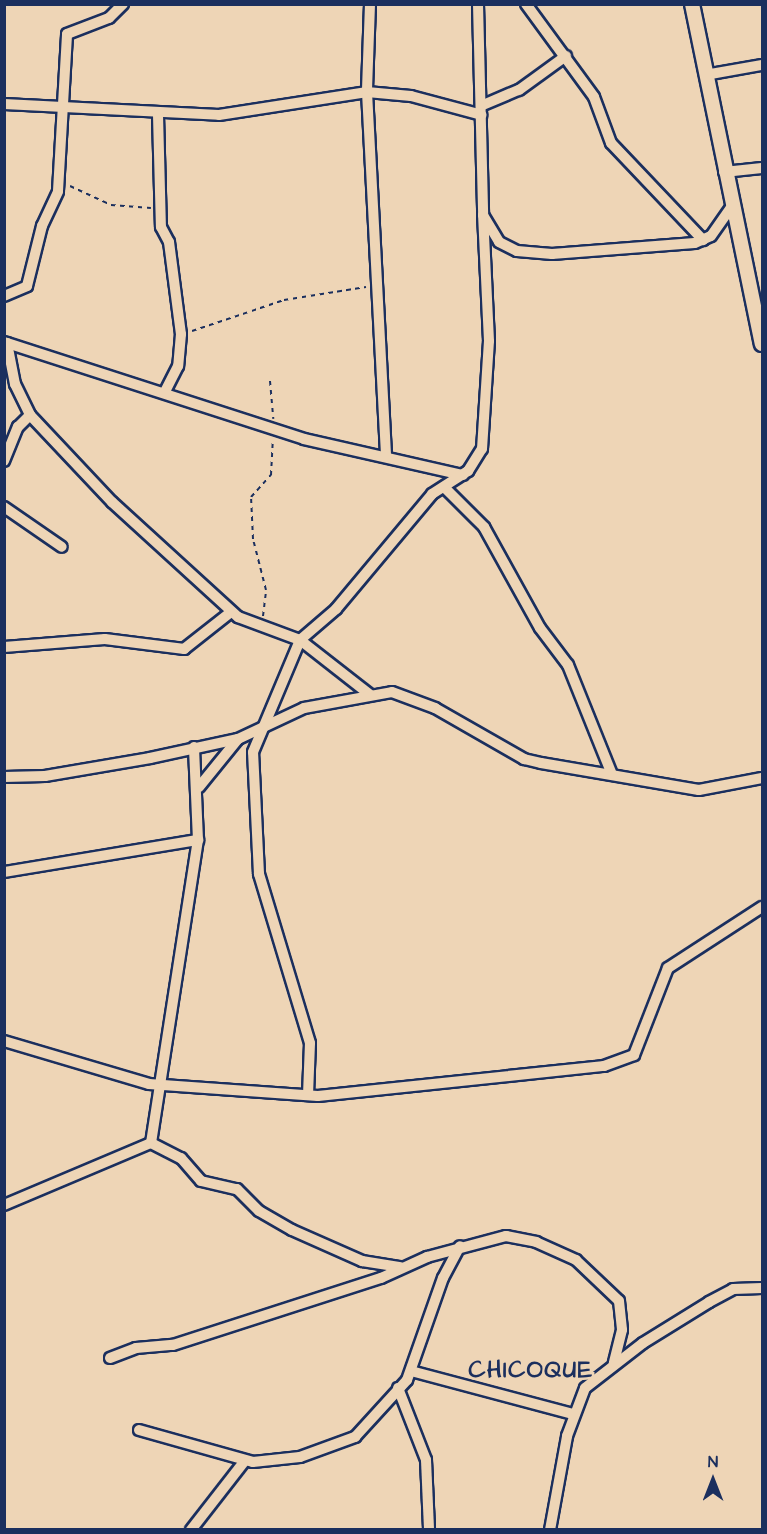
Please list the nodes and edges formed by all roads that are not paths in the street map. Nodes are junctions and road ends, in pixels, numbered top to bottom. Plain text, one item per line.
1 (123, 4) edge
2 (370, 4) edge
3 (478, 4) edge
4 (526, 4) edge
5 (692, 4) edge
6 (566, 56) junction
7 (762, 65) edge
8 (705, 75) junction
9 (367, 92) junction
10 (4, 104) edge
11 (60, 109) junction
12 (483, 110) junction
13 (158, 114) junction
14 (762, 168) edge
15 (724, 172) junction
16 (731, 207) junction
17 (483, 215) junction
18 (703, 240) junction
19 (4, 296) edge
20 (6, 342) edge
21 (762, 344) edge
22 (165, 391) junction
23 (30, 416) junction
24 (386, 456) junction
25 (4, 461) edge
26 (463, 475) junction
27 (444, 487) junction
28 (4, 507) edge
29 (62, 547) dead end
30 (231, 612) junction
31 (300, 640) junction
32 (4, 647) edge
33 (369, 694) junction
34 (259, 729) junction
35 (238, 739) junction
36 (194, 747) junction
37 (611, 772) junction
38 (4, 777) edge
39 (762, 778) edge
40 (199, 787) junction
41 (198, 840) junction
42 (4, 872) edge
43 (762, 907) edge
44 (4, 1041) edge
45 (160, 1086) junction
46 (308, 1095) junction
47 (151, 1143) junction
48 (4, 1205) edge
49 (460, 1246) junction
50 (404, 1267) junction
51 (762, 1288) edge
52 (110, 1358) dead end
53 (614, 1363) junction
54 (411, 1371) junction
55 (398, 1388) junction
56 (573, 1414) junction
57 (139, 1430) dead end
58 (244, 1462) junction
59 (191, 1530) edge
60 (429, 1530) edge
61 (550, 1530) edge

1 - 11 street
2 - 9 street
3 - 12 street
4 - 6 street
5 - 8 street
6 - 12 street
6 - 18 street
7 - 8 street
8 - 15 street
9 - 12 street
9 - 13 street
9 - 24 street
10 - 11 street
11 - 13 street
11 - 19 street
12 - 17 street
13 - 22 street
14 - 15 street
15 - 16 street
16 - 18 street
16 - 21 street
17 - 18 street
17 - 26 street
20 - 22 street
20 - 23 street
22 - 24 street
23 - 25 street
23 - 30 street
24 - 26 street
26 - 27 street
27 - 31 street
27 - 37 street
28 - 29 street
30 - 31 street
30 - 32 street
31 - 33 street
31 - 34 street
33 - 34 street
33 - 37 street
34 - 35 street
34 - 46 street
35 - 36 street
35 - 40 street
36 - 38 street
36 - 40 street
37 - 39 street
40 - 41 street
41 - 42 street
41 - 45 street
43 - 46 street
44 - 45 street
45 - 46 street
45 - 47 street
47 - 48 street
47 - 50 street
49 - 50 street
49 - 53 street
49 - 54 street
50 - 52 street
51 - 53 street
53 - 56 street
54 - 55 street
54 - 56 street
55 - 58 street
55 - 60 street
56 - 61 street
57 - 58 street
58 - 59 street

